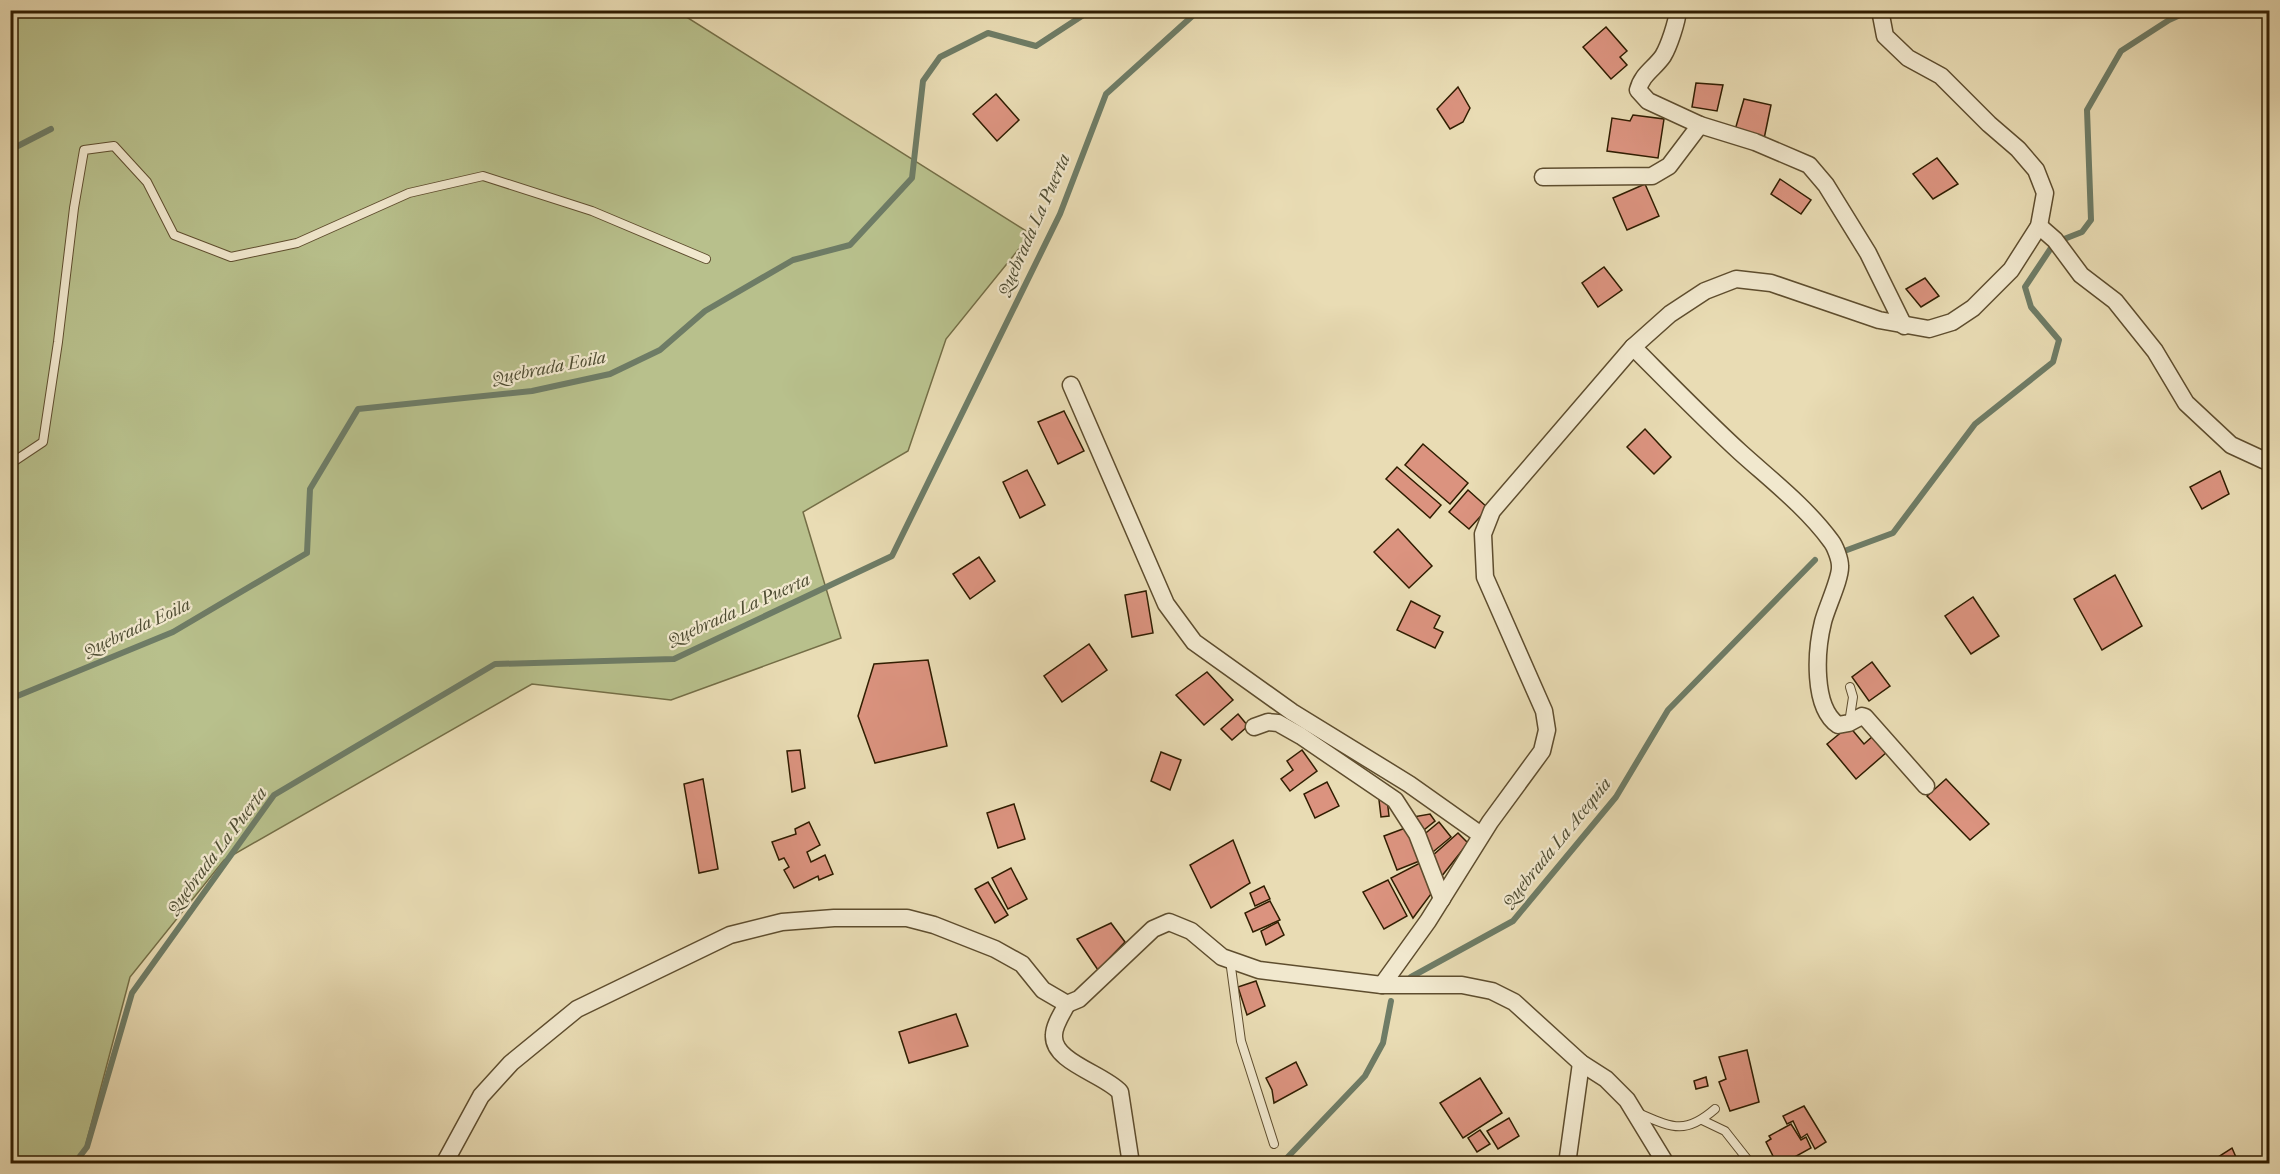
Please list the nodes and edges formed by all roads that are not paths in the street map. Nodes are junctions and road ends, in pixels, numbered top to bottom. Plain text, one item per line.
1 (1678, 10) edge
2 (1880, 10) edge
3 (1700, 124) junction
4 (1544, 177) dead end
5 (2039, 226) junction
6 (706, 260) dead end
7 (1904, 326) junction
8 (1633, 347) junction
9 (1071, 386) dead end
10 (2270, 463) edge
11 (10, 464) edge
12 (1850, 687) dead end
13 (1849, 723) junction
14 (1254, 727) dead end
15 (1926, 786) dead end
16 (1481, 835) junction
17 (1442, 899) junction
18 (1229, 960) junction
19 (1382, 986) junction
20 (1067, 1004) junction
21 (1581, 1063) junction
22 (1715, 1109) dead end
23 (1636, 1112) junction
24 (1702, 1120) junction
25 (1274, 1144) dead end
26 (444, 1164) edge
27 (1131, 1164) edge
28 (1567, 1164) edge
29 (1666, 1164) edge
30 (1751, 1164) edge

1 - 3 street
2 - 5 street
3 - 4 street
3 - 7 street
5 - 7 street
5 - 10 street
6 - 11 lane
7 - 8 street
8 - 13 street
8 - 16 street
9 - 16 street
12 - 13 lane
13 - 15 street
14 - 17 street
16 - 17 street
17 - 19 street
18 - 19 street
18 - 20 street
18 - 25 lane
19 - 21 street
20 - 26 street
20 - 27 street
21 - 23 street
21 - 28 street
22 - 24 lane
23 - 24 lane
23 - 29 street
24 - 30 lane

